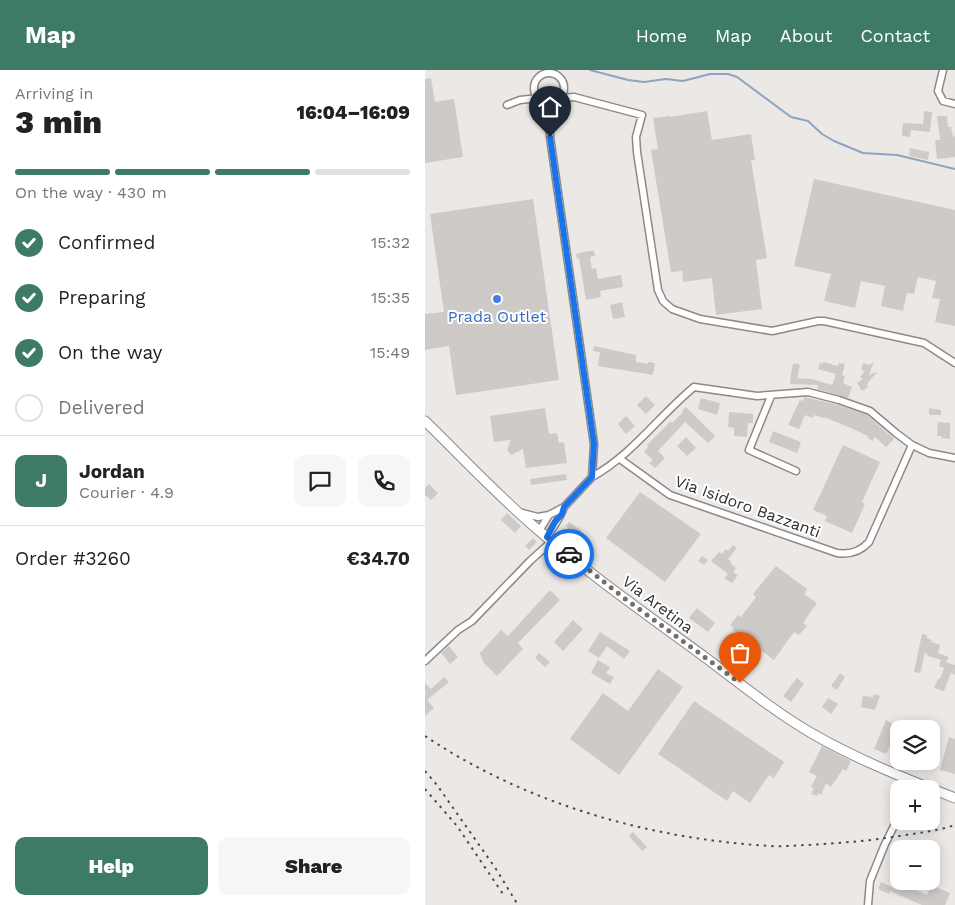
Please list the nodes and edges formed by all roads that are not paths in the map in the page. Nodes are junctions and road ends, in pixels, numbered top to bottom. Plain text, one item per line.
1 (943, 70) edge
2 (543, 72) edge
3 (553, 72) edge
4 (564, 86) junction
5 (534, 89) junction
6 (574, 97) junction
7 (520, 100) junction
8 (540, 100) junction
9 (558, 100) junction
10 (955, 104) edge
11 (507, 105) dead end
12 (549, 115) junction
13 (955, 364) edge
14 (771, 396) junction
15 (425, 421) edge
16 (912, 445) junction
17 (955, 458) edge
18 (620, 459) junction
19 (796, 471) dead end
20 (592, 477) junction
21 (564, 507) junction
22 (517, 512) junction
23 (549, 516) junction
24 (555, 522) junction
25 (539, 530) junction
26 (550, 539) junction
27 (425, 661) edge
28 (903, 780) edge
29 (940, 794) edge
30 (955, 798) edge
31 (892, 830) edge
32 (868, 905) edge

1 - 10 street
2 - 3 street
2 - 5 street
3 - 4 street
4 - 6 street
4 - 9 street
5 - 7 street
5 - 8 street
6 - 9 street
6 - 13 street
7 - 8 street
7 - 11 street
8 - 9 street
8 - 12 street
9 - 12 street
12 - 20 street
14 - 16 street
14 - 18 street
14 - 19 street
15 - 22 street, Via Aretina
16 - 17 street
16 - 18 street, Via Isidoro Bazzanti
18 - 20 street
20 - 21 street
21 - 23 street
21 - 24 street
22 - 23 street
22 - 25 street, Via Aretina
23 - 25 street
24 - 25 street
24 - 26 street
25 - 26 street, Via Aretina
26 - 27 street
26 - 28 street, Via Aretina
29 - 30 street, Via Aretina
31 - 32 street

